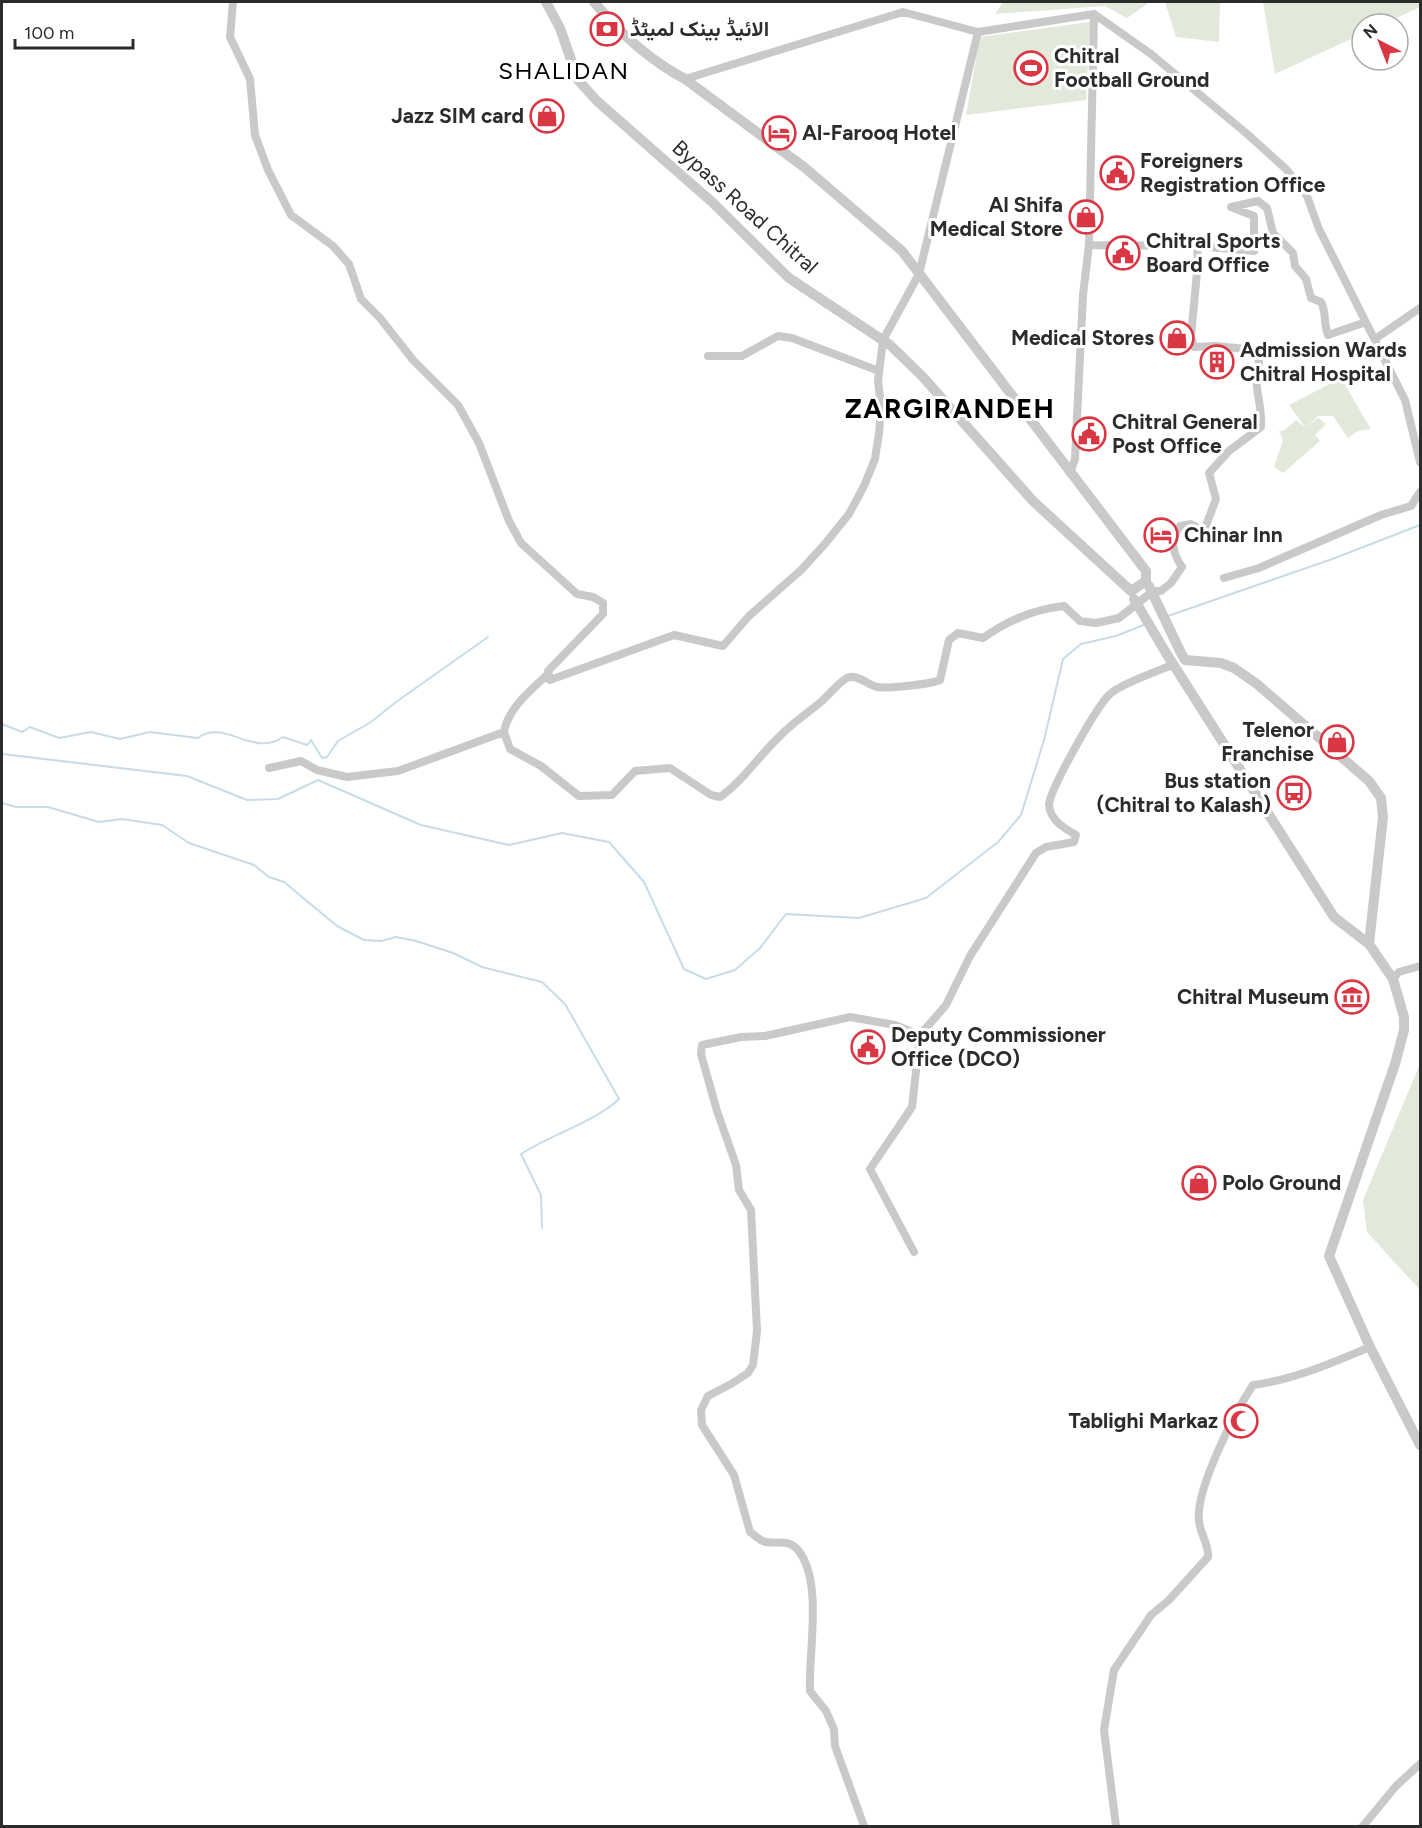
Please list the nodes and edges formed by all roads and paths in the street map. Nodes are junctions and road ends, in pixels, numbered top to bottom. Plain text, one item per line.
1 (233, 2) edge
2 (546, 2) edge
3 (594, 2) edge
4 (1094, 14) junction
5 (978, 32) junction
6 (685, 79) junction
7 (1089, 245) junction
8 (1197, 246) junction
9 (919, 274) junction
10 (1420, 308) edge
11 (1366, 322) junction
12 (1375, 339) junction
13 (883, 340) junction
14 (708, 356) dead end
15 (879, 371) junction
16 (1420, 462) edge
17 (1070, 473) junction
18 (1420, 492) edge
19 (1224, 578) dead end
20 (1148, 584) junction
21 (1132, 595) junction
22 (1172, 665) junction
23 (548, 674) junction
24 (504, 732) junction
25 (269, 768) dead end
26 (1369, 944) junction
27 (1420, 966) edge
28 (1393, 979) junction
29 (920, 1035) junction
30 (914, 1252) dead end
31 (1370, 1347) junction
32 (1420, 1445) edge
33 (1420, 1764) edge
34 (864, 1827) edge
35 (1116, 1827) edge
36 (1363, 1827) edge

1 - 23 street
2 - 13 street, Bypass Road Chitral
3 - 6 street
4 - 5 street
4 - 7 street
4 - 11 street
5 - 6 street
5 - 9 street
6 - 9 street
7 - 8 street
7 - 17 street
8 - 11 street
8 - 24 street
9 - 13 street
9 - 17 street
10 - 12 street
11 - 12 street
12 - 16 street
13 - 15 street
13 - 21 street, Bypass Road Chitral
14 - 15 street
15 - 23 street
17 - 20 street
18 - 19 street
20 - 21 street
20 - 26 street, bridge
21 - 22 street, Bypass Road Chitral, bridge
22 - 26 street, Bypass Road Chitral
22 - 29 street
23 - 24 street
24 - 25 street
26 - 28 street, Bypass Road Chitral
27 - 28 street
28 - 31 street, Bypass Road Chitral
29 - 30 street
29 - 34 street
31 - 32 street, Bypass Road Chitral
31 - 35 street
33 - 36 street

